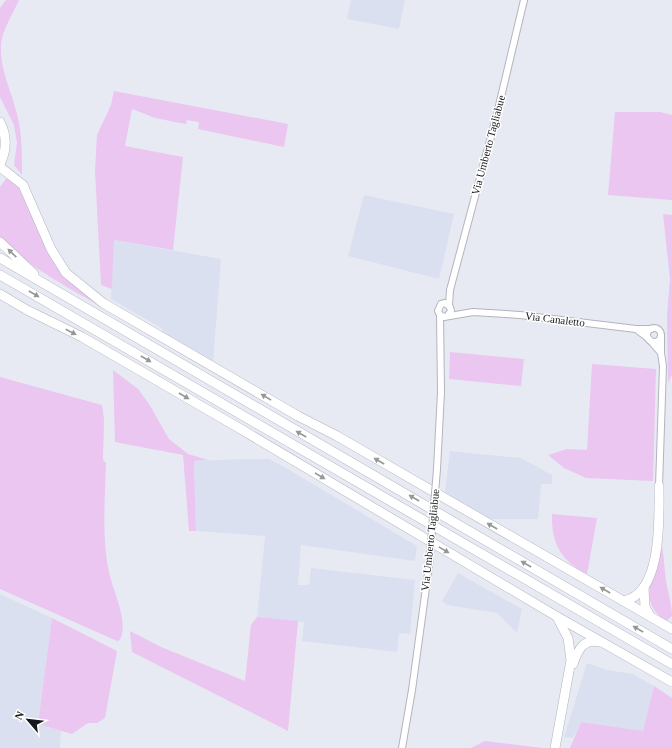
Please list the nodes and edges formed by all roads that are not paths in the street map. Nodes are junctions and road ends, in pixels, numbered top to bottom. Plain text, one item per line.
1 (524, 0) edge
2 (0, 122) edge
3 (2, 160) edge
4 (0, 167) edge
5 (0, 242) edge
6 (0, 258) edge
7 (0, 274) edge
8 (45, 284) junction
9 (450, 290) junction
10 (0, 294) edge
11 (442, 304) junction
12 (449, 306) junction
13 (473, 312) junction
14 (445, 316) junction
15 (636, 329) junction
16 (651, 329) junction
17 (661, 336) junction
18 (650, 340) junction
19 (661, 353) junction
20 (659, 486) joint
21 (644, 587) junction
22 (623, 601) junction
23 (556, 616) junction
24 (651, 617) junction
25 (672, 629) edge
26 (605, 643) junction
27 (672, 649) edge
28 (672, 664) edge
29 (570, 673) junction
30 (672, 682) edge
31 (402, 748) edge
32 (555, 748) edge

1 - 9 street, Via Umberto Tagliabue
2 - 3 highway
22 -> 4 highway
8 -> 5 highway
6 - 8 highway
7 -> 28 highway
27 -> 8 highway
9 - 11 street, Via Umberto Tagliabue
9 - 12 street, Via Umberto Tagliabue
10 -> 23 highway
11 - 12 street, Via Canaletto
11 - 14 street, Via Umberto Tagliabue
12 - 13 street, Via Canaletto
12 - 14 street, Via Umberto Tagliabue
13 - 14 street, Via Canaletto
13 - 15 street, Via Canaletto
14 - 31 street, Via Umberto Tagliabue, bridge
15 - 16 street, Via Canaletto
15 - 18 street
16 - 17 street
16 - 18 street
17 - 18 street
17 - 19 street
18 - 19 street
19 - 20 street
20 - 21 highway
21 - 22 highway
21 - 24 highway
22 - 24 highway
23 - 26 highway
23 - 29 highway
24 - 25 highway
26 - 29 highway
26 - 30 highway
29 - 32 highway

